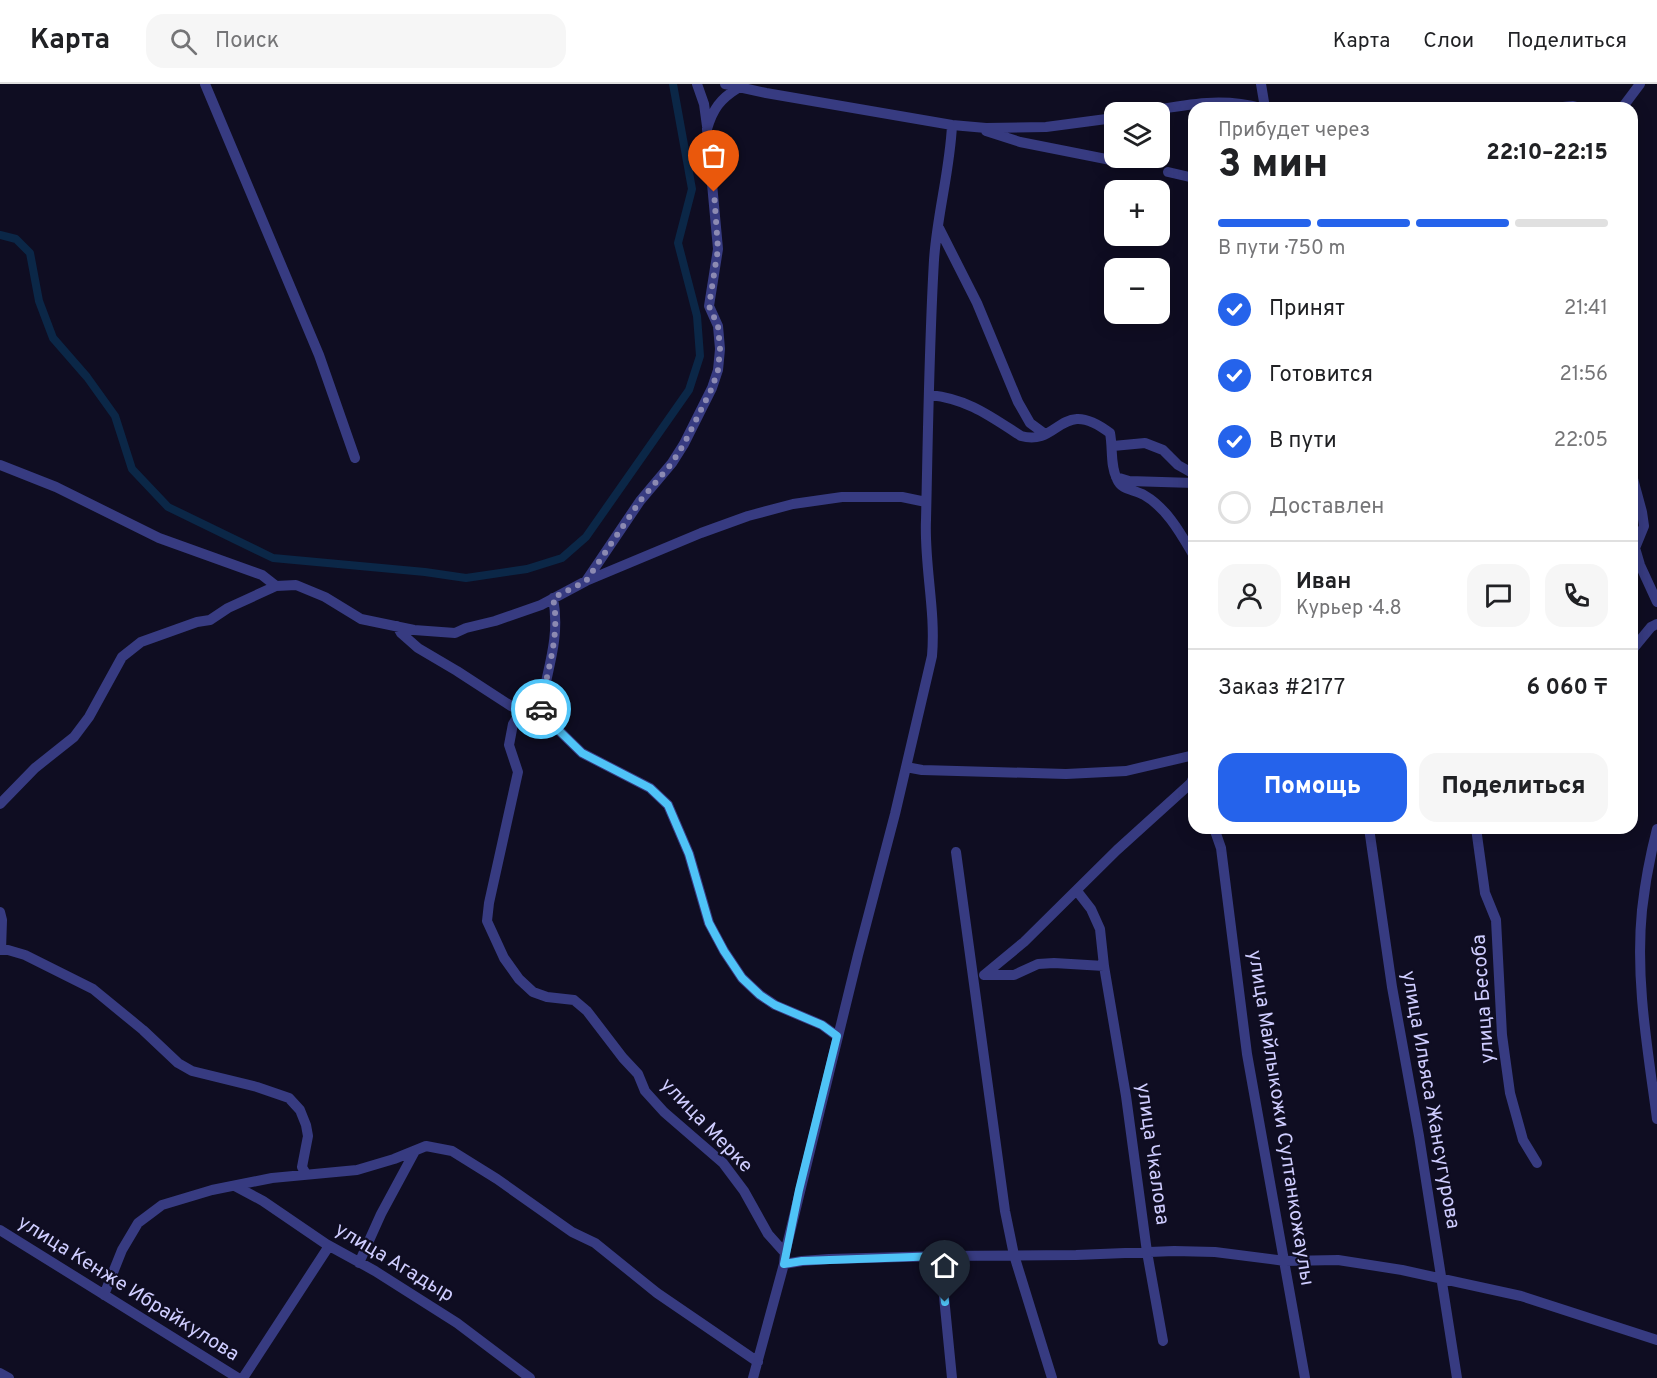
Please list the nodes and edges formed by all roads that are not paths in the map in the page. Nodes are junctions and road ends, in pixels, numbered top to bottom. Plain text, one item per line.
1 (205, 84) edge
2 (697, 84) edge
3 (726, 84) edge
4 (1261, 84) edge
5 (1637, 85) edge
6 (738, 88) junction
7 (1262, 102) edge
8 (1626, 102) edge
9 (1188, 104) edge
10 (1170, 107) edge
11 (1104, 119) edge
12 (952, 125) junction
13 (971, 127) junction
14 (707, 129) junction
15 (1104, 159) edge
16 (1168, 172) dead end
17 (1188, 177) edge
18 (939, 228) junction
19 (930, 394) junction
20 (1045, 434) junction
21 (1113, 446) junction
22 (355, 458) dead end
23 (0, 465) edge
24 (1188, 471) edge
25 (1116, 477) junction
26 (1188, 483) edge
27 (926, 502) junction
28 (1638, 517) edge
29 (1638, 540) edge
30 (1188, 547) edge
31 (1638, 560) edge
32 (586, 581) junction
33 (276, 586) junction
34 (553, 598) junction
35 (1657, 602) edge
36 (1657, 624) edge
37 (397, 626) junction
38 (1638, 643) edge
39 (521, 711) junction
40 (540, 712) junction
41 (1188, 756) edge
42 (906, 767) junction
43 (1188, 786) edge
44 (0, 804) edge
45 (1657, 829) edge
46 (1216, 834) edge
47 (1370, 834) edge
48 (1477, 834) edge
49 (956, 852) dead end
50 (1077, 891) junction
51 (0, 912) edge
52 (1, 950) edge
53 (1105, 969) junction
54 (979, 977) junction
55 (837, 1036) junction
56 (1657, 1119) edge
57 (415, 1150) junction
58 (1537, 1163) dead end
59 (306, 1174) junction
60 (235, 1186) junction
61 (0, 1230) edge
62 (329, 1246) junction
63 (1147, 1252) junction
64 (1014, 1255) junction
65 (940, 1256) junction
66 (784, 1259) junction
67 (1285, 1261) junction
68 (359, 1263) junction
69 (1442, 1278) junction
70 (104, 1295) junction
71 (1657, 1340) edge
72 (1162, 1341) dead end
73 (758, 1362) junction
74 (0, 1373) edge
75 (9, 1378) edge
76 (238, 1378) edge
77 (243, 1378) edge
78 (530, 1378) edge
79 (753, 1378) edge
80 (952, 1378) edge
81 (1052, 1378) edge
82 (1305, 1378) edge
83 (1457, 1378) edge

1 - 22 street
2 - 14 street
3 - 6 street
4 - 7 street
5 - 8 street
6 - 12 street
6 - 14 street
9 - 10 street
11 - 13 street
12 - 13 street
12 - 18 street
13 - 15 street
14 - 32 street
16 - 17 street
18 - 19 street
18 - 20 street
19 - 20 street
19 - 27 street
20 - 21 street
21 - 24 street
21 - 25 street
23 - 33 street
25 - 26 street
25 - 30 street
27 - 32 street
27 - 42 street
28 - 29 street
31 - 35 street
32 - 34 street
33 - 37 street
33 - 44 street
34 - 37 street
34 - 40 street
36 - 38 street
37 - 39 street
39 - 40 street
39 - 66 street, улица Мерке
40 - 55 street
41 - 42 street
42 - 55 street
43 - 50 street
45 - 56 street
46 - 67 street, улица Майлыкожи Султанкожаулы
47 - 69 street, улица Ильяса Жансугурова
48 - 58 street, улица Бесоба
49 - 54 street
50 - 53 street, улица Чкалова
50 - 54 street
51 - 52 street
52 - 59 street
53 - 54 street
53 - 63 street, улица Чкалова
54 - 64 street
55 - 66 street
57 - 59 street
57 - 68 street
57 - 73 street
59 - 60 street
60 - 62 street, улица Агадыр
60 - 70 street
61 - 70 street, улица Кенже Ибрайкулова
62 - 68 street, улица Агадыр
62 - 77 street
63 - 64 street
63 - 67 street
63 - 72 street, улица Чкалова
64 - 65 street
64 - 81 street
65 - 66 street
65 - 80 street
66 - 73 street
67 - 69 street
67 - 82 street, улица Майлыкожи Султанкожаулы
68 - 78 street, улица Агадыр
69 - 71 street
69 - 83 street, улица Ильяса Жансугурова
70 - 76 street, улица Кенже Ибрайкулова
73 - 79 street
74 - 75 street

